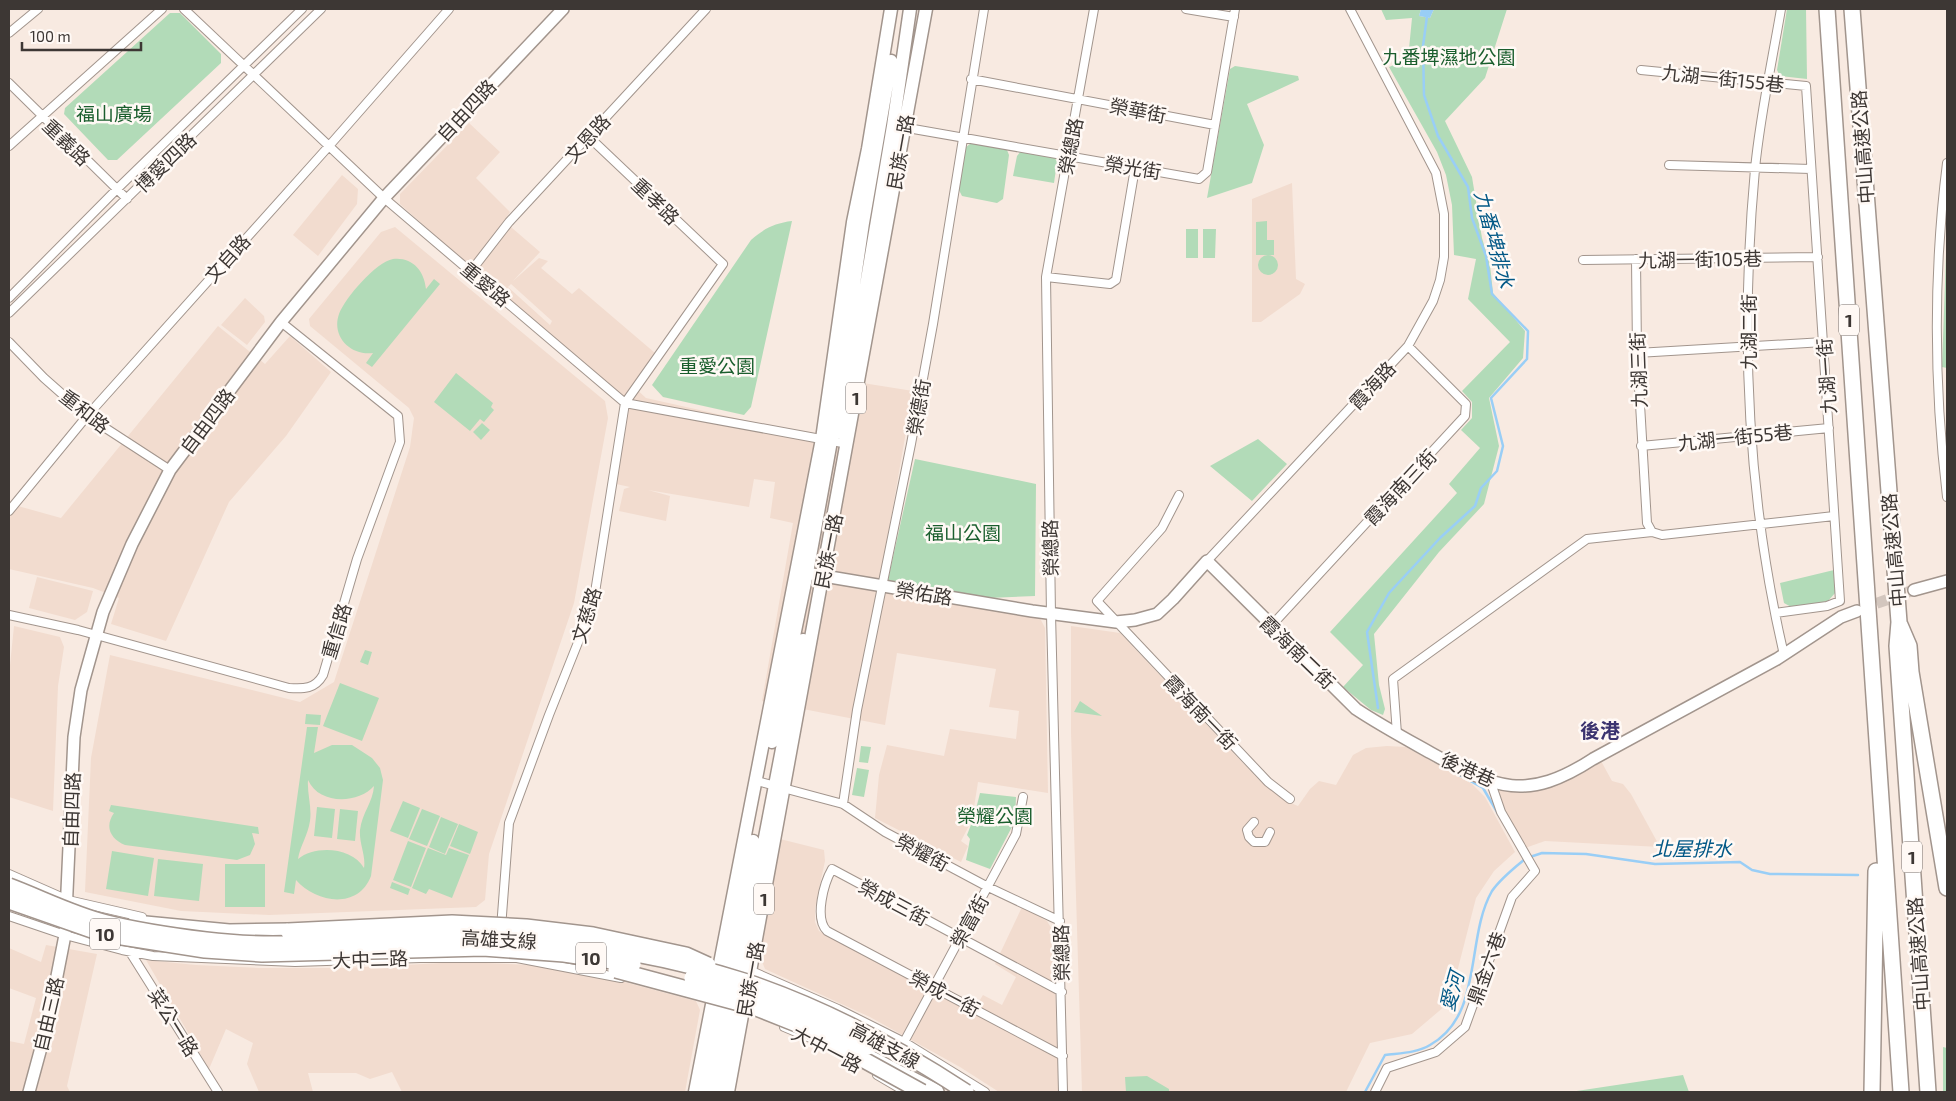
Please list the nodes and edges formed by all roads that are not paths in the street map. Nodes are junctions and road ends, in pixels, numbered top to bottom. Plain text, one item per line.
1 (38, 9) edge
2 (162, 9) edge
3 (184, 9) edge
4 (302, 9) edge
5 (321, 9) edge
6 (449, 9) edge
7 (563, 9) edge
8 (706, 9) edge
9 (891, 9) edge
10 (899, 9) edge
11 (910, 9) edge
12 (926, 9) edge
13 (984, 9) edge
14 (1094, 9) edge
15 (1186, 9) edge
16 (1350, 9) edge
17 (1781, 9) edge
18 (1827, 9) edge
19 (1852, 9) edge
20 (1235, 13) edge
21 (9, 33) edge
22 (244, 64) junction
23 (1640, 70) dead end
24 (255, 75) junction
25 (971, 79) junction
26 (1768, 82) junction
27 (9, 83) edge
28 (1806, 86) joint
29 (1079, 99) junction
30 (42, 117) junction
31 (1215, 125) junction
32 (899, 127) junction
33 (589, 137) junction
34 (964, 137) junction
35 (9, 146) edge
36 (329, 146) junction
37 (1067, 157) junction
38 (1947, 163) edge
39 (1669, 164) dead end
40 (1136, 168) junction
41 (1755, 168) junction
42 (1811, 169) junction
43 (116, 190) junction
44 (384, 198) junction
45 (127, 199) junction
46 (1749, 258) junction
47 (1818, 258) junction
48 (1636, 259) junction
49 (1583, 260) dead end
50 (723, 264) joint
51 (471, 271) junction
52 (1046, 277) junction
53 (9, 298) edge
54 (9, 314) edge
55 (281, 322) junction
56 (9, 342) edge
57 (1824, 342) junction
58 (1408, 346) junction
59 (1746, 346) junction
60 (1637, 353) junction
61 (1938, 376) junction
62 (1947, 377) edge
63 (625, 403) junction
64 (86, 416) junction
65 (1829, 428) junction
66 (1751, 435) junction
67 (835, 442) junction
68 (1641, 446) junction
69 (170, 470) junction
70 (1179, 496) dead end
71 (1947, 497) edge
72 (9, 510) edge
73 (1834, 516) junction
74 (1759, 522) junction
75 (1652, 532) junction
76 (1207, 561) junction
77 (811, 574) junction
78 (1947, 581) edge
79 (882, 586) junction
80 (1914, 590) tunnel mouth
81 (1857, 611) tunnel mouth
82 (1775, 613) junction
83 (1051, 614) junction
84 (9, 615) edge
85 (1116, 622) junction
86 (1899, 622) junction
87 (1272, 626) junction
88 (96, 635) junction
89 (1784, 655) junction
90 (1397, 734) junction
91 (1878, 775) junction
92 (1491, 782) junction
93 (770, 784) junction
94 (1023, 797) dead end
95 (1290, 799) dead end
96 (844, 804) junction
97 (1254, 822) dead end
98 (1270, 832) dead end
99 (9, 874) edge
100 (9, 886) edge
101 (988, 887) junction
102 (1947, 888) edge
103 (68, 900) junction
104 (9, 901) edge
105 (9, 906) edge
106 (9, 916) edge
107 (502, 921) junction
108 (121, 922) junction
109 (1060, 922) junction
110 (547, 929) junction
111 (501, 930) junction
112 (827, 930) joint
113 (64, 935) junction
114 (960, 936) junction
115 (205, 950) junction
116 (130, 952) junction
117 (564, 954) junction
118 (499, 958) junction
119 (738, 969) junction
120 (933, 986) junction
121 (793, 990) junction
122 (1062, 992) junction
123 (728, 1006) junction
124 (772, 1018) junction
125 (904, 1042) junction
126 (1063, 1056) junction
127 (932, 1091) edge
128 (29, 1092) edge
129 (218, 1092) edge
130 (695, 1092) edge
131 (706, 1092) edge
132 (716, 1092) edge
133 (728, 1092) edge
134 (906, 1092) edge
135 (950, 1092) edge
136 (966, 1092) edge
137 (985, 1092) edge
138 (1064, 1092) edge
139 (1375, 1092) edge
140 (1872, 1092) edge
141 (1901, 1092) edge
142 (1928, 1092) edge

1 - 21 street
2 - 30 street
3 - 22 street, 重愛路
4 - 22 street, 博愛四路
5 - 24 street, 博愛四路
6 - 36 street, 文自路
7 - 44 street, 自由四路
8 - 33 street, 文恩路
9 - 67 main road, 民族一路 / 1
10 - 67 main road, 民族一路 / 1
11 - 32 main road, 民族一路 / 1
12 - 32 main road, 民族一路 / 1
13 - 25 street, 榮德街
14 - 29 street, 榮總路
15 - 20 street
16 - 58 street, 霞海路
17 - 26 street, 九湖二街
18 - 91 highway, 中山高速公路 / 1
19 - 86 highway, 中山高速公路 / 1
20 - 31 street, 榮光街
22 - 24 street, 重愛路
22 - 43 street, 博愛四路
23 - 26 street, 九湖一街155巷
24 - 36 street, 重愛路
24 - 45 street, 博愛四路
25 - 29 street, 榮華街
25 - 34 street, 榮德街
26 - 28 street, 九湖一街155巷
26 - 41 street, 九湖二街
27 - 30 street, 重義路
28 - 42 street, 九湖一街
29 - 31 street, 榮華街
29 - 37 street, 榮總路
30 - 35 street
30 - 43 street, 重義路
31 - 40 street, 榮光街
32 - 34 street, 榮光街
32 - 67 main road, 民族一路 / 1
33 - 50 street, 重孝路
33 - 51 street, 文恩路
34 - 37 street, 榮光街
34 - 79 street, 榮德街
36 - 44 street, 重愛路
36 - 64 street, 文自路
37 - 40 street, 榮光街
37 - 52 street, 榮總路
38 - 61 street
39 - 41 street
40 - 52 street
41 - 42 street
41 - 46 street, 九湖二街
42 - 47 street, 九湖一街
43 - 45 street, 重義路
43 - 53 street, 博愛四路
44 - 51 street, 重愛路
44 - 55 street, 自由四路
45 - 54 street, 博愛四路
46 - 47 street, 九湖一街105巷
46 - 48 street, 九湖一街105巷
46 - 59 street, 九湖二街
47 - 57 street, 九湖一街
48 - 49 street, 九湖一街105巷
48 - 60 street, 九湖三街
50 - 63 street, 文慈路
51 - 63 street, 重愛路
52 - 83 street, 榮總路
55 - 69 street, 自由四路
55 - 88 street, 重信路
56 - 64 street, 重和路
57 - 59 street
57 - 65 street, 九湖一街
58 - 76 street, 霞海路
58 - 87 street, 霞海南三街
59 - 60 street
59 - 66 street, 九湖二街
60 - 68 street, 九湖三街
61 - 62 street
61 - 71 street
63 - 67 street, 重愛路
63 - 107 street, 文慈路
64 - 69 street, 重和路
64 - 72 street, 文自路
65 - 66 street, 九湖一街55巷
65 - 73 street, 九湖一街
66 - 68 street, 九湖一街55巷
66 - 74 street, 九湖二街
67 - 77 main road, 民族一路 / 1
68 - 75 street, 九湖三街
69 - 88 street, 自由四路
70 - 85 street, 霞海南一街
73 - 74 street
73 - 82 street, 九湖一街
74 - 75 street
74 - 82 street, 九湖二街
75 - 90 street
76 - 85 street, 霞海路
76 - 87 street, 霞海南二街
77 - 79 street, 榮佑路
77 - 93 main road, 民族一路 / 1
77 - 93 main road, 民族一路 / 1
78 - 80 street
79 - 83 street, 榮佑路
79 - 96 street, 榮德街
81 - 89 street, 後港巷
82 - 89 street, 九湖二街
83 - 85 street, 霞海路
83 - 109 street, 榮總路
84 - 88 street, 重信路
85 - 95 street, 霞海南一街
86 - 102 highway
86 - 142 highway, 中山高速公路 / 1
87 - 90 street, 霞海南二街
88 - 103 street, 自由四路
89 - 92 street, 後港巷
90 - 92 street, 後港巷
91 - 140 highway
91 - 141 highway, 中山高速公路 / 1
92 - 139 street, 鼎金六巷
93 - 96 street, 榮耀街
93 - 119 main road, 民族一路 / 1
93 - 119 main road, 民族一路 / 1
94 - 101 street, 榮富街
96 - 101 street, 榮耀街
97 - 98 street
99 - 103 street, 大中二路
100 - 119 highway, 高雄支線 / 10, bridge
101 - 109 street, 榮耀街
101 - 114 street, 榮富街
103 - 107 street, 大中二路
103 - 108 street, 大中二路
103 - 113 street, 自由四路
104 - 115 highway, 高雄支線 / 10, bridge
105 - 115 highway, bridge
106 - 113 street, 大中二路
107 - 110 street, 大中二路
107 - 111 street, 文慈路
108 - 111 street, 大中二路
108 - 119 highway, bridge
109 - 122 street, 榮總路
110 - 111 street, 大中二路
110 - 119 street, 大中二路
111 - 118 street, 文慈路
112 - 114 street, 榮成三街
112 - 120 street, 榮成一街
113 - 116 street, 大中二路
113 - 128 street, 自由三路
114 - 120 street, 榮富街
114 - 122 street, 榮成三街
115 - 117 highway, 高雄支線 / 10, bridge
116 - 118 street, 大中二路
116 - 129 street, 菜公一路
117 - 127 highway, bridge
117 - 135 highway, 高雄支線 / 10, bridge
118 - 123 street, 大中二路
119 - 121 street, 大中一路
119 - 123 main road, 民族一路 / 1
119 - 123 main road, 民族一路 / 1
119 - 136 highway, 高雄支線 / 10, bridge
120 - 125 street, 榮富街
120 - 126 street, 榮成一街
121 - 124 street
121 - 125 street, 大中一路
122 - 126 street, 榮總路
123 - 124 street, 大中一路
123 - 130 main road, 民族一路 / 1
123 - 131 main road, 民族一路 / 1
123 - 132 main road, 民族一路 / 1
123 - 133 main road, 民族一路 / 1
124 - 127 highway
124 - 127 street, 大中一路
124 - 134 street, 大中一路
125 - 137 street, 大中一路
126 - 138 street, 榮總路

